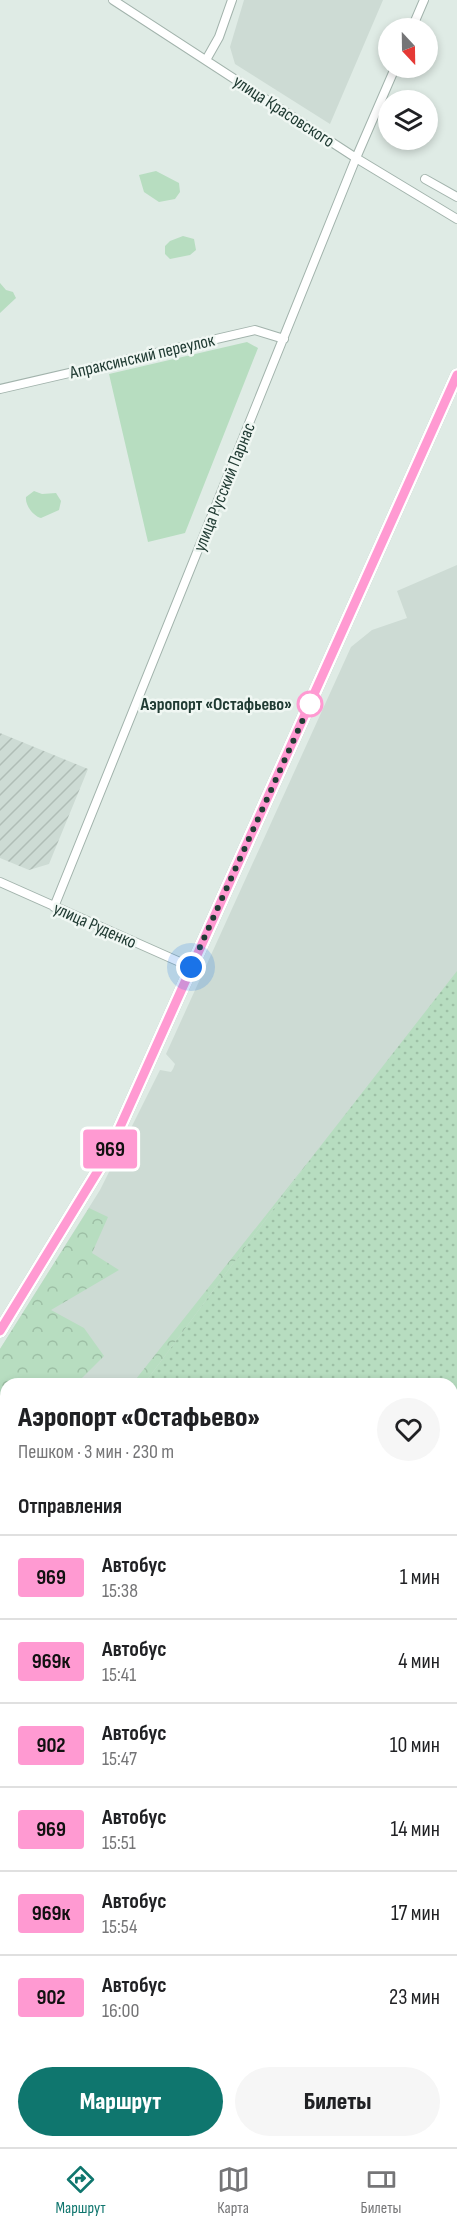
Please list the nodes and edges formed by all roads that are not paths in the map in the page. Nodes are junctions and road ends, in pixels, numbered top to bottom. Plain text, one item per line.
1 (113, 0) edge
2 (232, 0) edge
3 (424, 0) edge
4 (416, 18) edge
5 (206, 60) junction
6 (392, 78) edge
7 (356, 158) junction
8 (425, 180) dead end
9 (457, 197) edge
10 (457, 219) edge
11 (284, 339) junction
12 (457, 375) edge
13 (0, 389) edge
14 (0, 882) edge
15 (54, 907) junction
16 (191, 967) junction
17 (0, 1331) edge

1 - 5 street, улица Красовского
2 - 5 street
3 - 4 street
5 - 7 street, улица Красовского
6 - 7 street, улица Русский Парнас
7 - 10 street, улица Красовского
7 - 11 street, улица Русский Парнас
8 - 9 street
11 - 13 street, Апраксинский переулок
11 - 15 street, улица Русский Парнас
12 - 16 street
14 - 15 street, улица Руденко
15 - 16 street, улица Руденко
16 - 17 street

